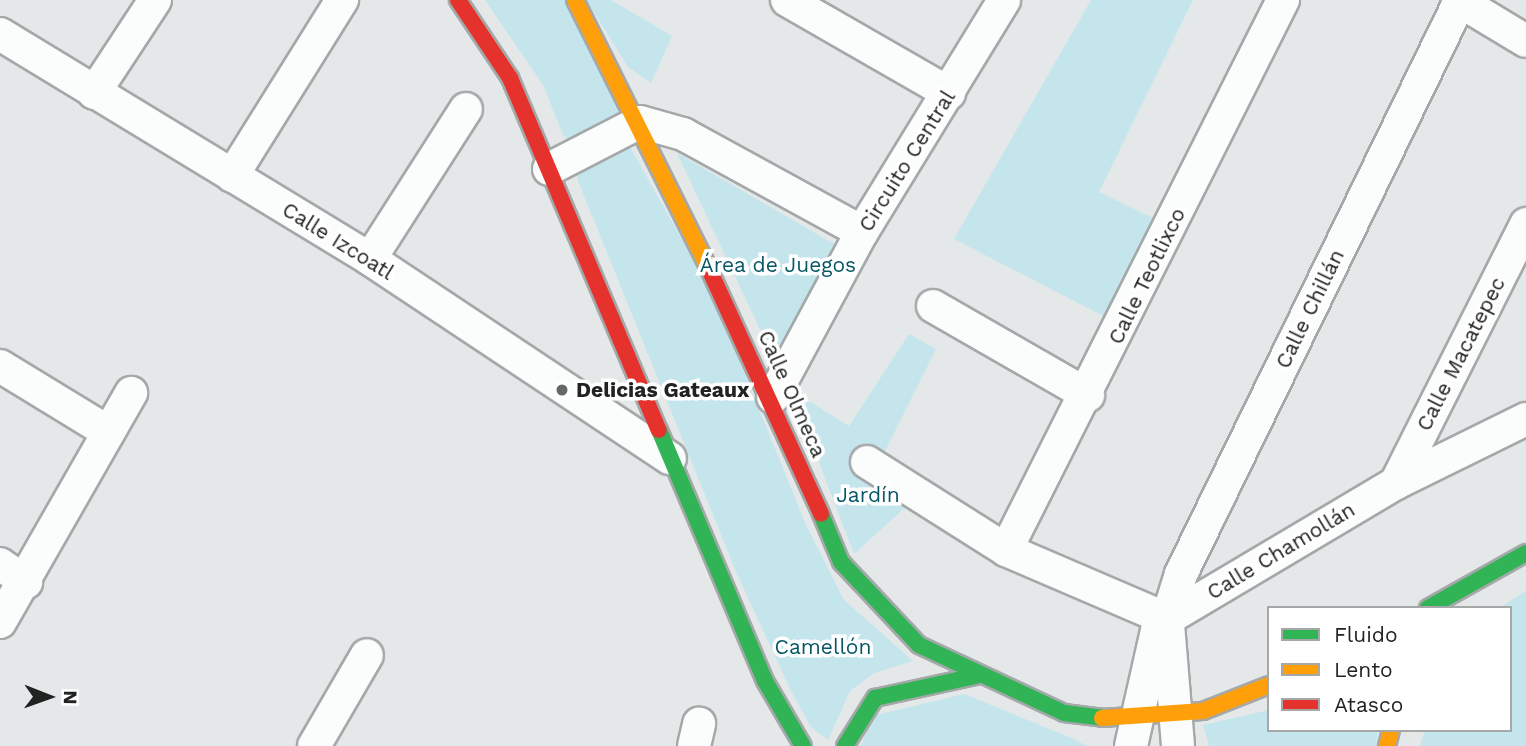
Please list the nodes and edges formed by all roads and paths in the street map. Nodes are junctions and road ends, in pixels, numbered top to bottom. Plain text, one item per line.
1 (155, 0) edge
2 (342, 0) edge
3 (458, 0) edge
4 (575, 0) edge
5 (787, 0) edge
6 (1004, 0) edge
7 (1283, 0) edge
8 (1459, 1) edge
9 (0, 34) edge
10 (1526, 41) edge
11 (94, 93) junction
12 (948, 93) junction
13 (466, 109) dead end
14 (640, 122) junction
15 (549, 169) junction
16 (232, 176) junction
17 (1526, 224) edge
18 (862, 232) junction
19 (370, 258) junction
20 (933, 306) dead end
21 (0, 366) edge
22 (131, 393) dead end
23 (1088, 396) junction
24 (773, 397) junction
25 (1526, 419) edge
26 (108, 432) junction
27 (670, 458) junction
28 (867, 462) dead end
29 (1396, 483) junction
30 (1006, 550) junction
31 (1526, 553) edge
32 (0, 564) edge
33 (26, 582) junction
34 (1442, 604) edge
35 (3, 613) edge
36 (1167, 619) junction
37 (367, 655) dead end
38 (976, 676) junction
39 (1267, 686) edge
40 (1064, 713) junction
41 (1175, 732) edge
42 (1133, 737) edge
43 (314, 746) edge
44 (803, 746) edge
45 (845, 746) edge

1 - 11 street
2 - 16 street
3 - 15 street
4 - 14 street, Calle Olmeca
5 - 12 street
6 - 12 street, Circuito Central
7 - 23 street, Calle Teotlixco
8 - 10 street
8 - 36 street, Calle Chillán
9 - 11 street, Calle Izcoatl
11 - 16 street, Calle Izcoatl
12 - 18 street, Circuito Central
13 - 19 street
14 - 15 street
14 - 18 street
14 - 24 street, Calle Olmeca
15 - 27 street
16 - 19 street, Calle Izcoatl
17 - 29 street, Calle Macatepec
18 - 24 street, Circuito Central
19 - 27 street, Calle Izcoatl
20 - 23 street
21 - 26 street
22 - 26 street
23 - 30 street, Calle Teotlixco
24 - 38 street, Calle Olmeca
25 - 29 street, Calle Chamollán
26 - 33 street
27 - 44 street
28 - 30 street
29 - 36 street, Calle Chamollán
30 - 36 street
31 - 34 street
32 - 33 street
33 - 35 street
36 - 41 street, Calle Chillán
36 - 42 street, Calle Chillán
37 - 43 street
38 - 40 street, Calle Olmeca
38 - 45 street
39 - 41 street, Calle Olmeca
40 - 42 street, Calle Olmeca
40 - 42 street
41 - 42 street, Calle Olmeca

